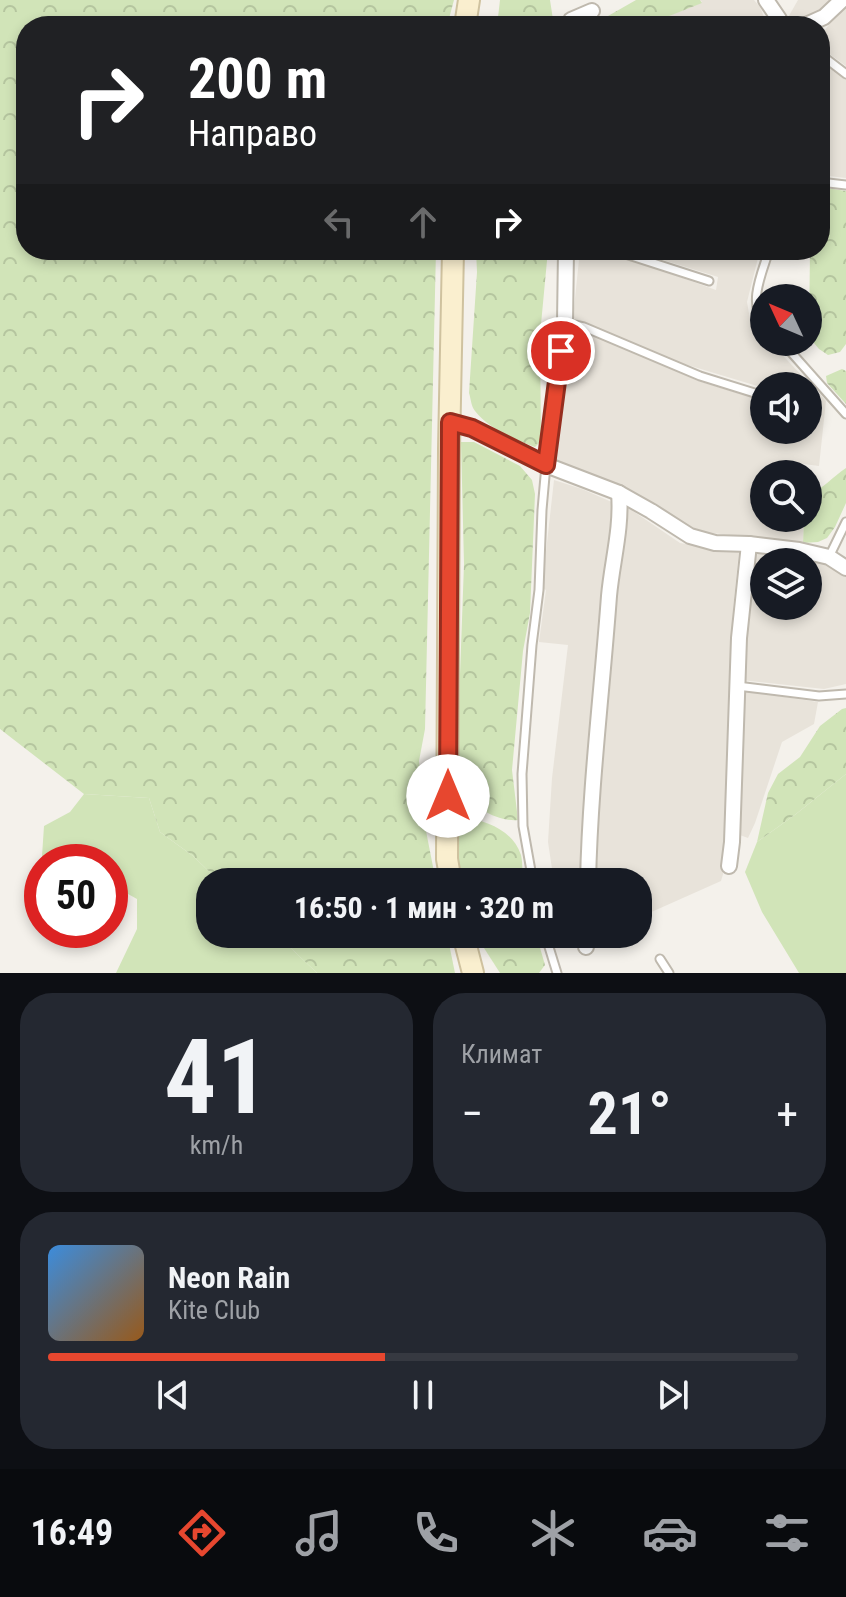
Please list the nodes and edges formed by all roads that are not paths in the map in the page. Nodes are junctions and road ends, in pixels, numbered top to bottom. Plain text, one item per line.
1 (842, 0) edge
2 (592, 11) dead end
3 (580, 16) edge
4 (825, 16) edge
5 (830, 62) edge
6 (846, 74) edge
7 (453, 260) edge
8 (566, 260) edge
9 (644, 260) edge
10 (766, 260) edge
11 (709, 281) dead end
12 (759, 284) edge
13 (565, 323) junction
14 (794, 356) edge
15 (750, 392) edge
16 (846, 414) edge
17 (450, 422) junction
18 (546, 465) junction
19 (619, 493) junction
20 (846, 522) edge
21 (749, 544) junction
22 (829, 557) junction
23 (846, 568) edge
24 (737, 686) junction
25 (846, 694) edge
26 (729, 866) dead end
27 (449, 868) edge
28 (530, 868) edge
29 (588, 868) edge
30 (467, 948) edge
31 (549, 948) edge
32 (660, 959) dead end
33 (473, 973) edge
34 (557, 973) edge
35 (669, 973) edge

1 - 4 street
2 - 3 street
5 - 6 lane
7 - 17 main road
8 - 13 street
9 - 11 lane
10 - 12 lane
13 - 15 lane
13 - 18 street
14 - 16 lane
17 - 18 street
17 - 27 main road
18 - 19 street
18 - 28 lane
19 - 21 street
19 - 29 street
20 - 22 lane
21 - 22 street
21 - 24 street
22 - 23 street
24 - 25 lane
24 - 26 street
30 - 33 main road
31 - 34 lane
32 - 35 lane

